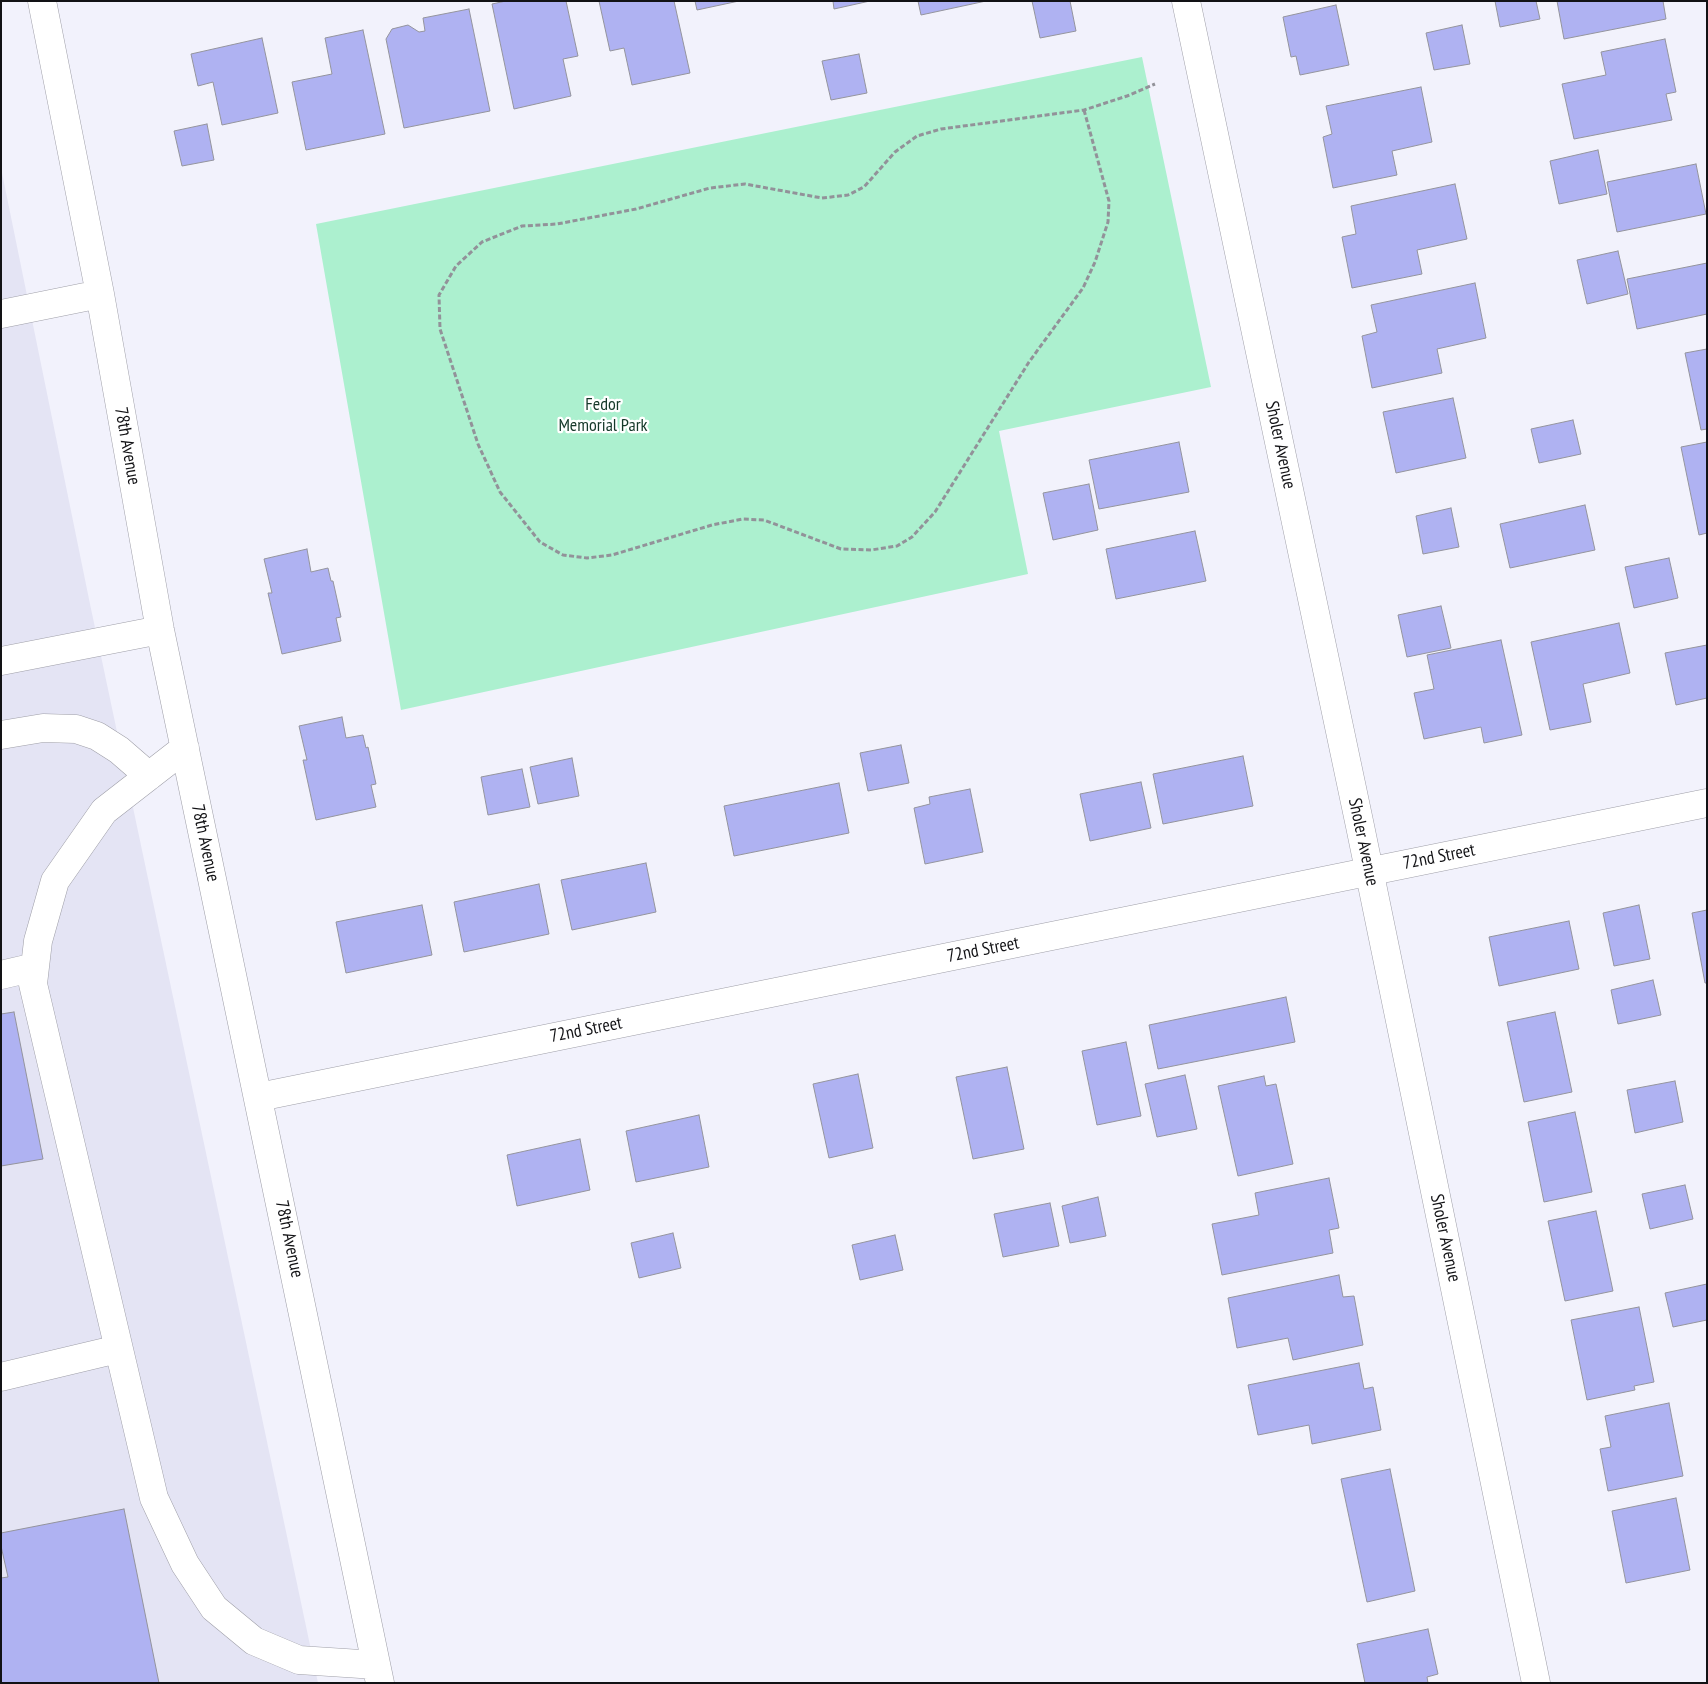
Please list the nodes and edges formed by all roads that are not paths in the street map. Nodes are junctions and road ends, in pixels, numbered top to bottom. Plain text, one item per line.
1 (42, 1) edge
2 (1186, 1) edge
3 (100, 294) junction
4 (1, 314) edge
5 (160, 630) junction
6 (1, 661) edge
7 (1, 735) edge
8 (185, 748) junction
9 (148, 776) junction
10 (1707, 803) edge
11 (1369, 871) junction
12 (35, 967) junction
13 (1, 974) edge
14 (259, 1097) junction
15 (118, 1349) junction
16 (1, 1377) edge
17 (378, 1674) edge
18 (1536, 1683) edge

1 - 3 street, 78th Avenue
2 - 11 street, Sholer Avenue
3 - 4 street
3 - 5 street, 78th Avenue
5 - 6 street
5 - 8 street, 78th Avenue
7 - 9 street
8 - 9 street
8 - 14 street, 78th Avenue
9 - 12 street
10 - 11 street, 72nd Street
11 - 14 street, 72nd Street
11 - 18 street, Sholer Avenue
12 - 13 street
12 - 15 street
14 - 17 street, 78th Avenue
15 - 16 street
15 - 17 street

